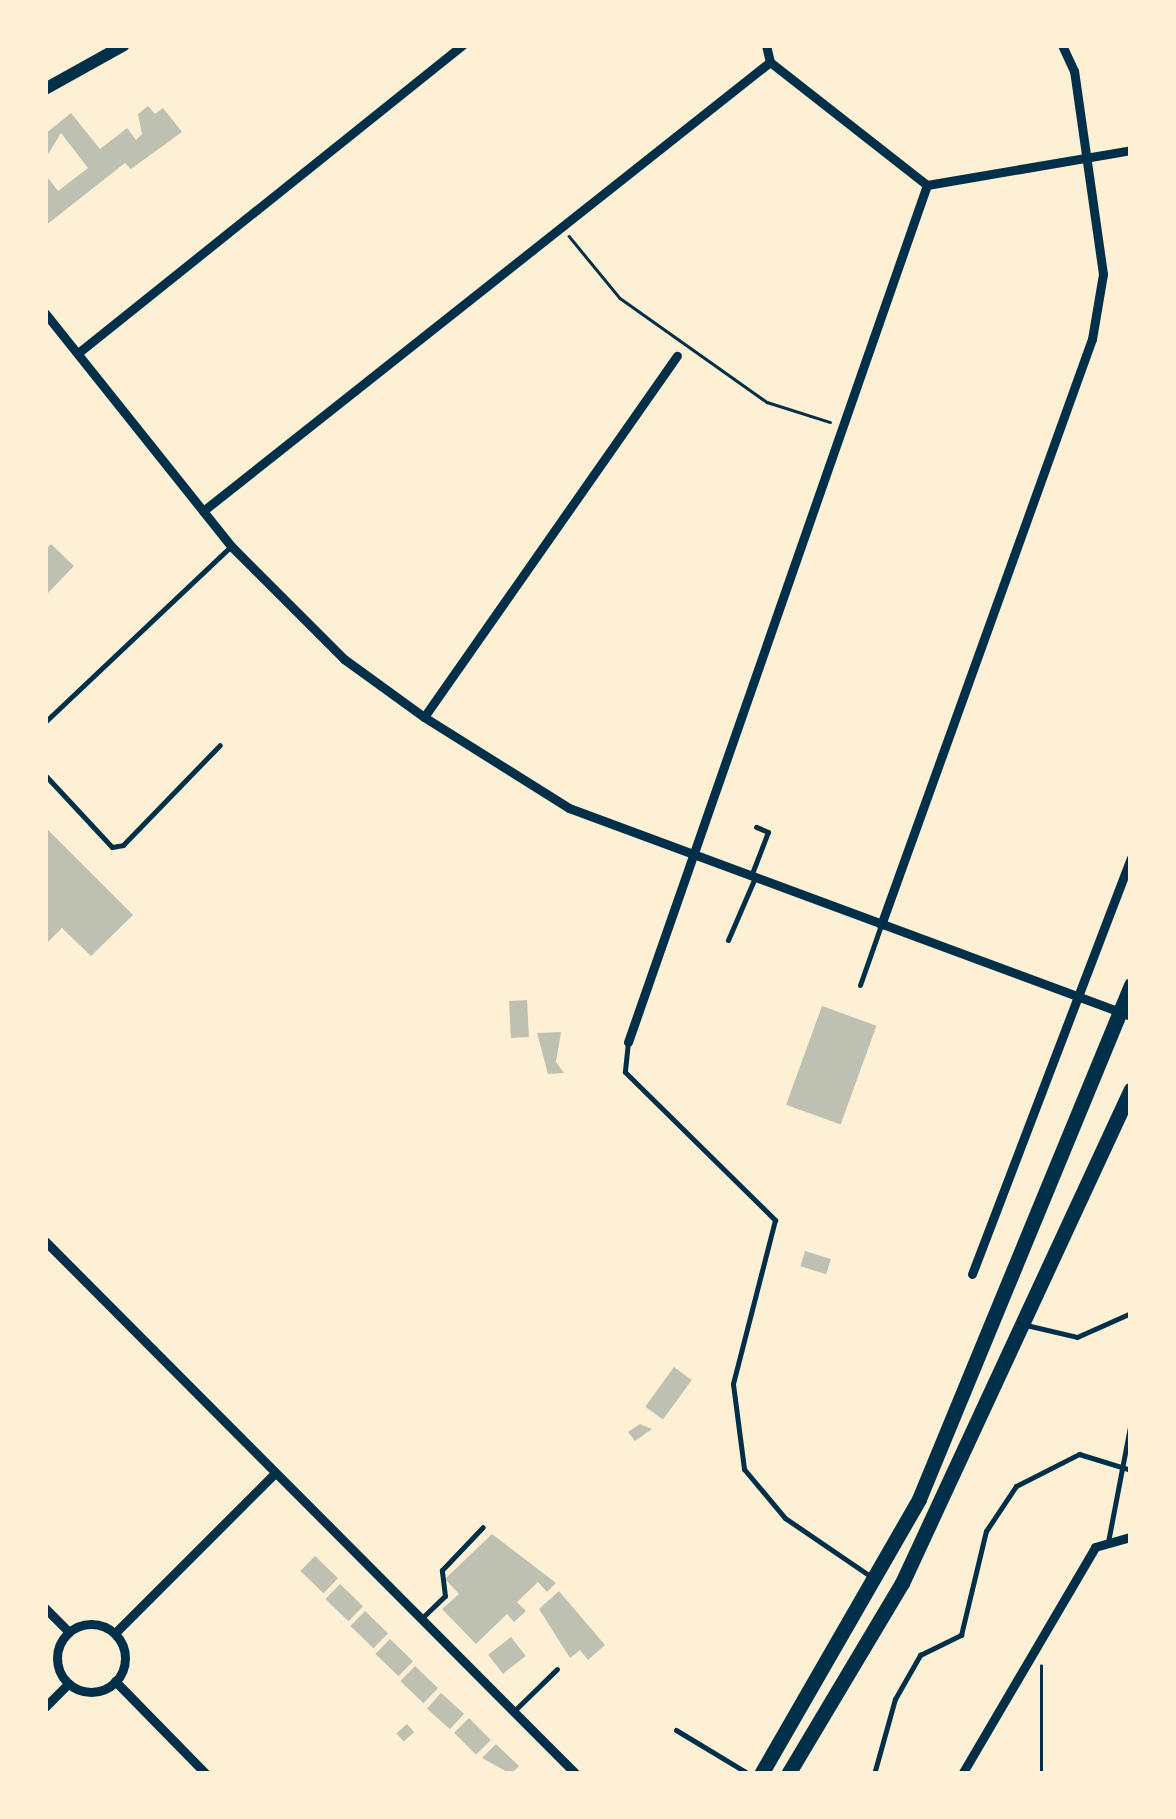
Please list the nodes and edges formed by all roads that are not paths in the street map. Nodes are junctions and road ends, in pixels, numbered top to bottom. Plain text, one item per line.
1 (124, 45) edge
2 (463, 45) edge
3 (766, 45) edge
4 (1062, 45) edge
5 (770, 62) junction
6 (45, 89) edge
7 (1131, 150) edge
8 (1089, 158) junction
9 (928, 185) junction
10 (45, 313) edge
11 (78, 353) junction
12 (677, 356) dead end
13 (204, 511) junction
14 (231, 546) junction
15 (424, 717) junction
16 (45, 722) edge
17 (220, 745) dead end
18 (45, 775) edge
19 (756, 827) dead end
20 (1131, 858) edge
21 (696, 860) junction
22 (752, 879) junction
23 (881, 924) junction
24 (728, 940) dead end
25 (860, 985) dead end
26 (1131, 985) edge
27 (1078, 997) junction
28 (1126, 1014) edge
29 (628, 1042) joint
30 (1131, 1089) edge
31 (45, 1241) edge
32 (972, 1274) dead end
33 (1131, 1313) edge
34 (1024, 1324) junction
35 (1131, 1421) edge
36 (1122, 1468) junction
37 (1131, 1470) edge
38 (276, 1474) junction
39 (483, 1527) dead end
40 (1131, 1538) edge
41 (1108, 1542) junction
42 (878, 1581) junction
43 (45, 1608) edge
44 (421, 1619) junction
45 (68, 1631) junction
46 (115, 1633) junction
47 (557, 1669) dead end
48 (115, 1682) junction
49 (68, 1684) junction
50 (45, 1706) edge
51 (514, 1711) junction
52 (676, 1730) dead end
53 (206, 1774) edge
54 (576, 1774) edge
55 (749, 1774) edge
56 (761, 1774) edge
57 (789, 1774) edge
58 (874, 1774) edge
59 (962, 1774) edge

1 - 6 main road
2 - 11 street
3 - 5 street
4 - 8 street
5 - 9 street
5 - 13 street
7 - 8 street
8 - 9 street
8 - 23 street
9 - 21 street
10 - 11 street
11 - 13 street
12 - 15 street
13 - 14 street
14 - 15 street
14 - 16 lane
15 - 21 street
17 - 18 lane
19 - 22 lane
20 - 27 street
21 - 22 street
21 - 29 street
22 - 23 street
22 - 24 lane
23 - 25 lane
23 - 27 street
26 - 28 highway
27 - 28 street
27 - 32 street
28 - 42 highway
29 - 42 lane
30 - 34 highway
31 - 38 street
33 - 34 lane
34 - 57 highway
35 - 36 lane
36 - 37 lane
36 - 41 lane
36 - 58 lane
38 - 44 street
38 - 46 street
39 - 44 lane
40 - 41 street
41 - 59 street
42 - 56 highway
43 - 45 street
44 - 51 street
45 - 46 street
45 - 49 street
46 - 48 street
47 - 51 lane
48 - 49 street
48 - 53 street
49 - 50 street
51 - 54 street
52 - 55 lane

